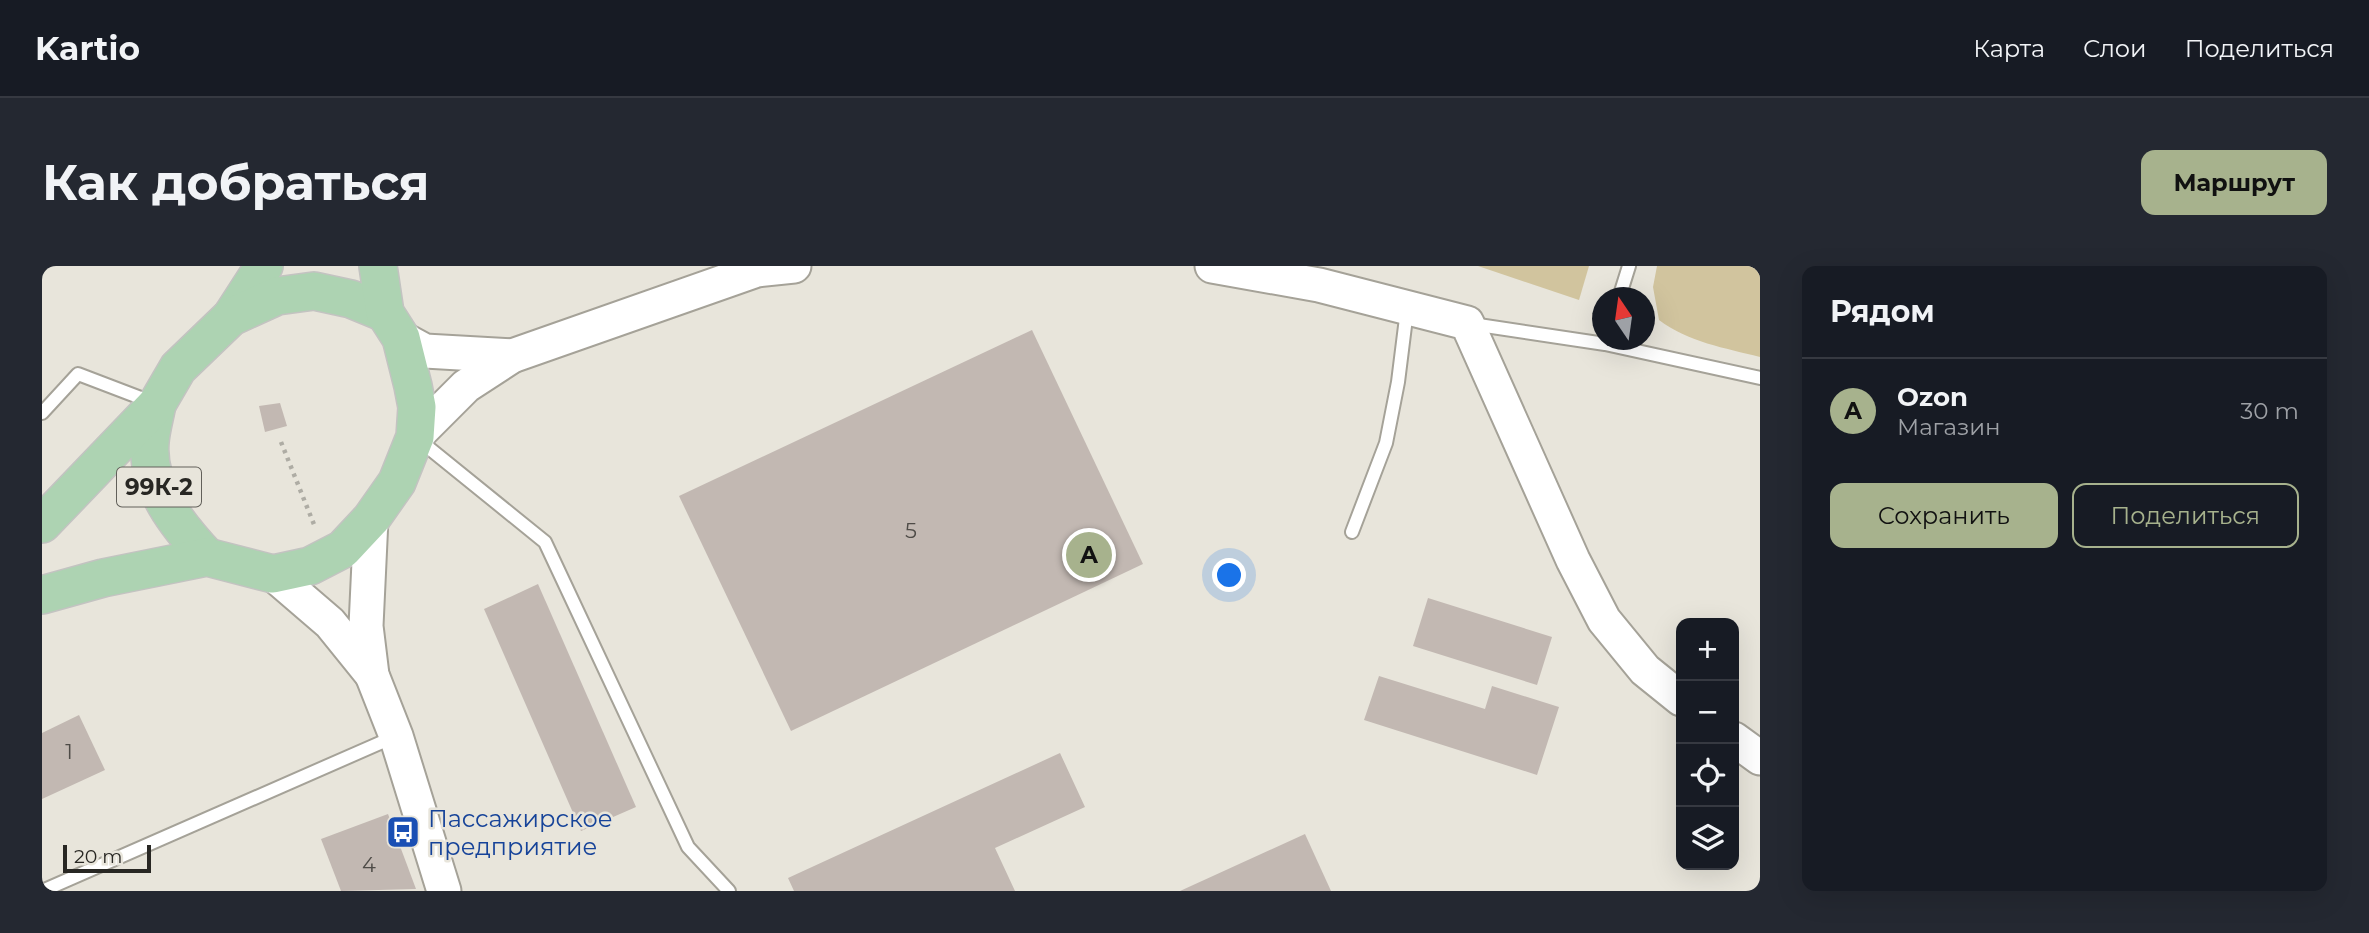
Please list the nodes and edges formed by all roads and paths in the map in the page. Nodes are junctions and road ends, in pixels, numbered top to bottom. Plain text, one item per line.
1 (264, 266) edge
2 (378, 266) edge
3 (794, 266) edge
4 (1212, 266) edge
5 (1629, 266) edge
6 (1622, 287) edge
7 (1407, 306) junction
8 (231, 317) junction
9 (1467, 323) junction
10 (393, 326) junction
11 (1592, 340) edge
12 (1640, 350) edge
13 (512, 356) junction
14 (1760, 378) edge
15 (158, 404) junction
16 (42, 413) edge
17 (415, 437) junction
18 (281, 442) dead end
19 (371, 519) junction
20 (42, 523) edge
21 (1352, 532) dead end
22 (343, 549) junction
23 (207, 556) junction
24 (273, 574) junction
25 (42, 595) edge
26 (372, 675) junction
27 (1676, 695) edge
28 (396, 736) junction
29 (1739, 743) edge
30 (1760, 758) edge
31 (42, 891) edge
32 (444, 891) edge
33 (729, 891) edge

1 - 8 main road, 99К-2
2 - 10 main road
3 - 13 main road
4 - 7 main road
5 - 6 lane
7 - 9 main road
7 - 21 lane
8 - 10 main road, 99К-2
8 - 15 main road, 99К-2
9 - 11 lane
9 - 27 main road
10 - 13 main road
10 - 17 main road
12 - 14 lane
13 - 17 main road
15 - 16 lane
15 - 20 main road, 99К-2
15 - 23 main road, 99К-2
17 - 19 main road
17 - 33 lane
18 - 22 path
19 - 22 main road
19 - 26 main road
22 - 24 main road
23 - 24 main road
23 - 25 main road
24 - 26 main road
26 - 28 main road
28 - 31 lane
28 - 32 main road
29 - 30 main road

